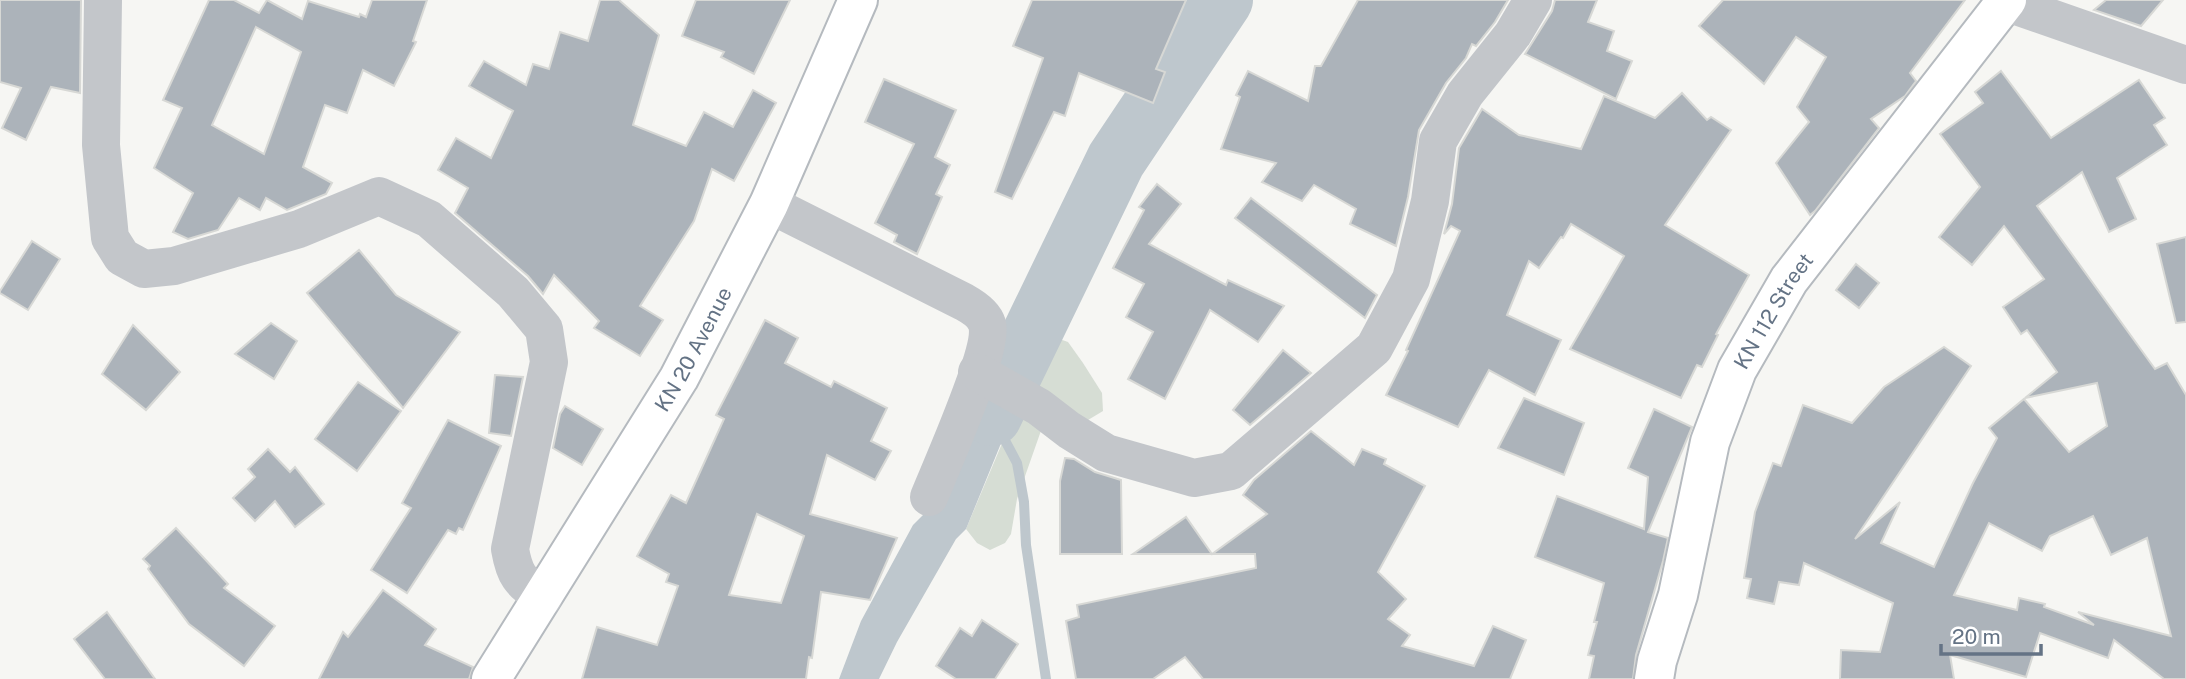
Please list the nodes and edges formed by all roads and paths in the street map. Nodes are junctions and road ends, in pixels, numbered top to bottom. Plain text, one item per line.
1 (103, 0) edge
2 (858, 0) edge
3 (1533, 0) edge
4 (2006, 1) edge
5 (2186, 65) edge
6 (769, 204) junction
7 (983, 376) junction
8 (929, 497) dead end
9 (543, 598) junction
10 (491, 679) edge
11 (1654, 679) edge

1 - 9 street
2 - 6 main road, KN 20 Avenue
3 - 7 street
4 - 5 street
4 - 11 main road, KN 112 Street
6 - 7 street
6 - 9 main road, KN 20 Avenue
7 - 8 street
9 - 10 main road, KN 20 Avenue

